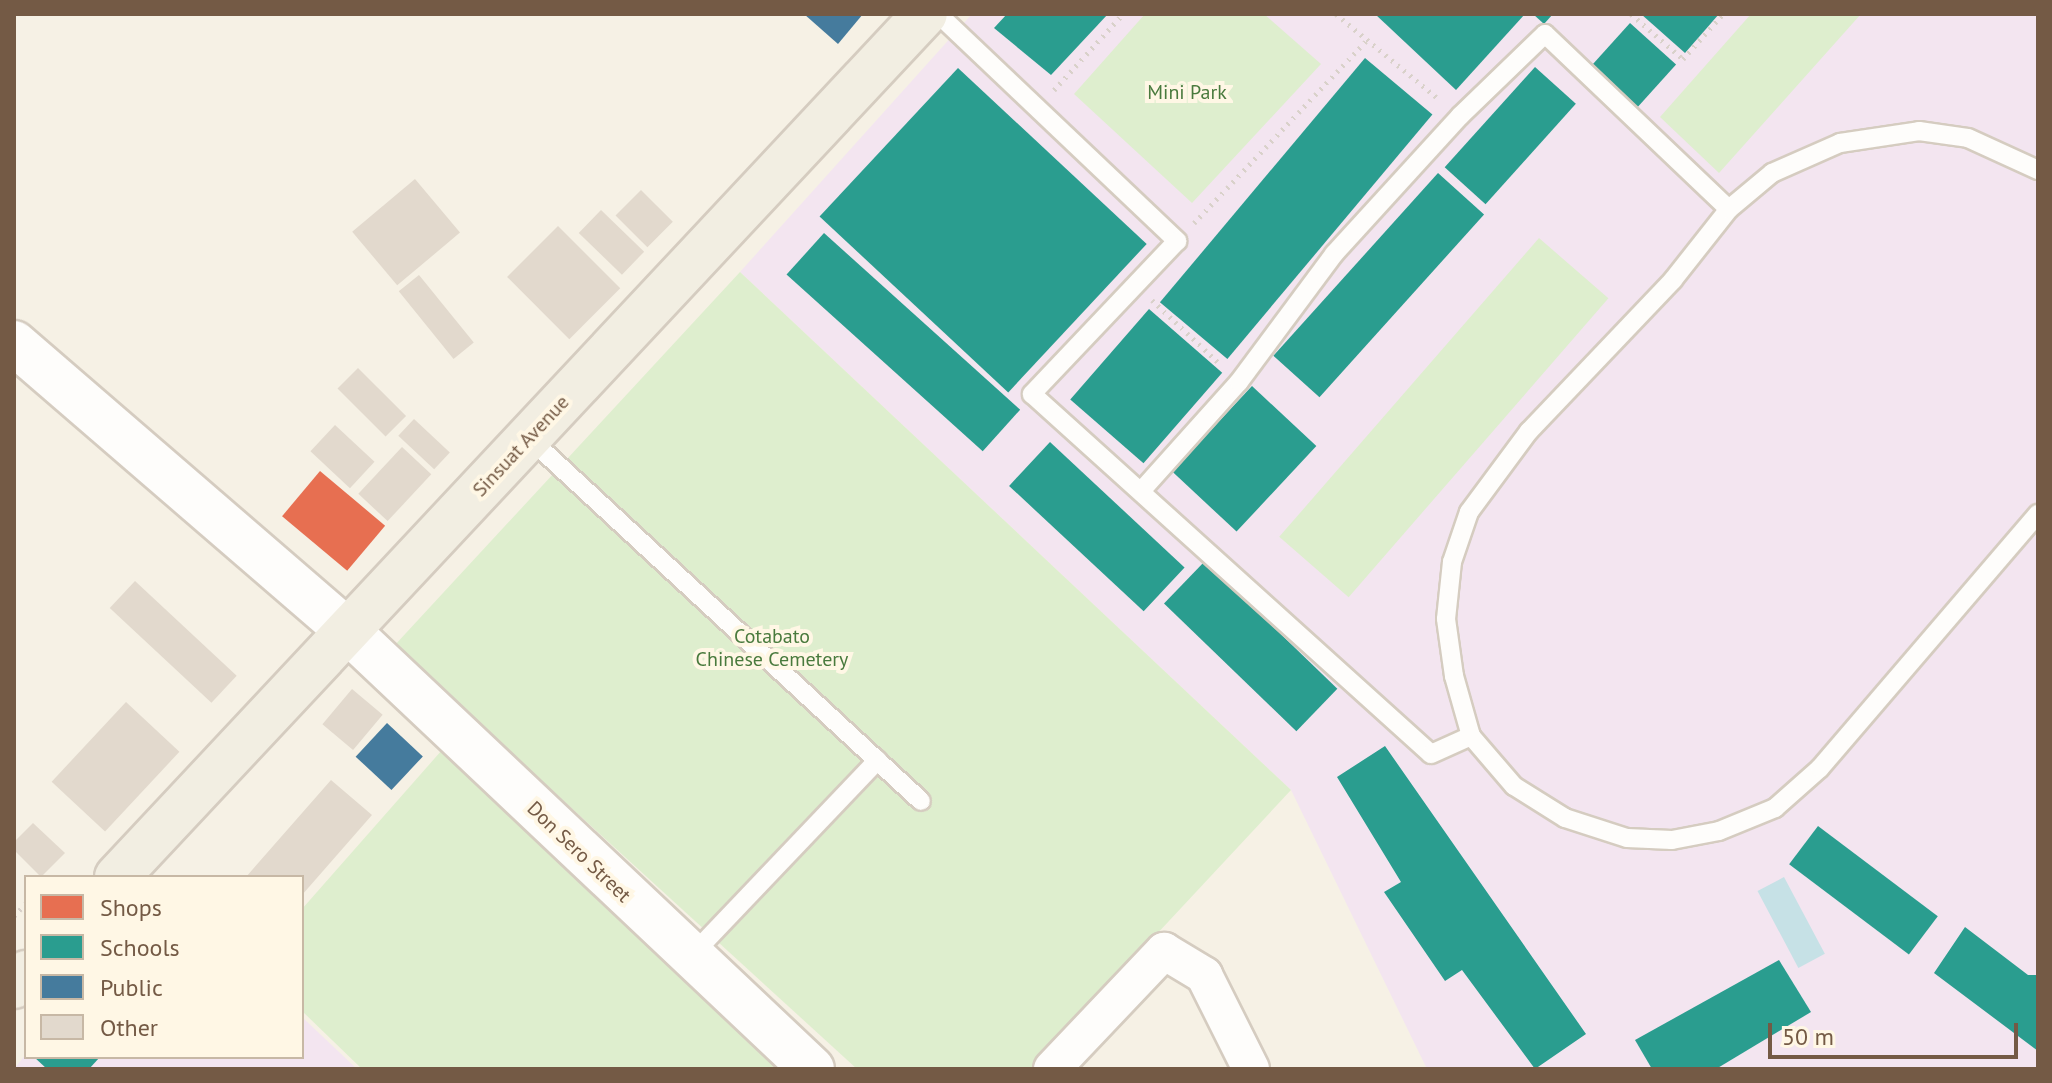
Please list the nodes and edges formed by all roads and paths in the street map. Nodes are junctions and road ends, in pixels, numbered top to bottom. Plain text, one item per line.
1 (925, 14) edge
2 (938, 14) edge
3 (1123, 14) edge
4 (1336, 14) edge
5 (1631, 14) edge
6 (1723, 14) edge
7 (1367, 40) junction
8 (1038, 108) junction
9 (1460, 116) junction
10 (2038, 170) edge
11 (1729, 209) junction
12 (1177, 241) junction
13 (1137, 285) junction
14 (14, 343) edge
15 (1239, 382) junction
16 (529, 438) junction
17 (1142, 490) junction
18 (2038, 514) edge
19 (348, 631) junction
20 (1471, 736) junction
21 (878, 760) junction
22 (921, 801) dead end
23 (119, 875) edge
24 (689, 957) junction
25 (812, 1069) edge
26 (1052, 1069) edge
27 (1251, 1069) edge

1 - 16 main road, Sinsuat Avenue
2 - 8 lane
3 - 8 path
4 - 7 path
5 - 6 path
7 - 9 path
7 - 12 path
8 - 12 lane
9 - 11 lane
9 - 15 lane
10 - 11 lane
11 - 20 lane
12 - 13 lane
13 - 15 path
13 - 17 lane
14 - 19 main road, Don Sero Street
15 - 17 lane
16 - 19 main road, Sinsuat Avenue
16 - 21 lane
17 - 20 lane
18 - 20 lane
19 - 23 main road, Sinsuat Avenue
19 - 24 main road, Don Sero Street
21 - 22 lane
21 - 24 lane
24 - 25 main road, Don Sero Street
26 - 27 street

